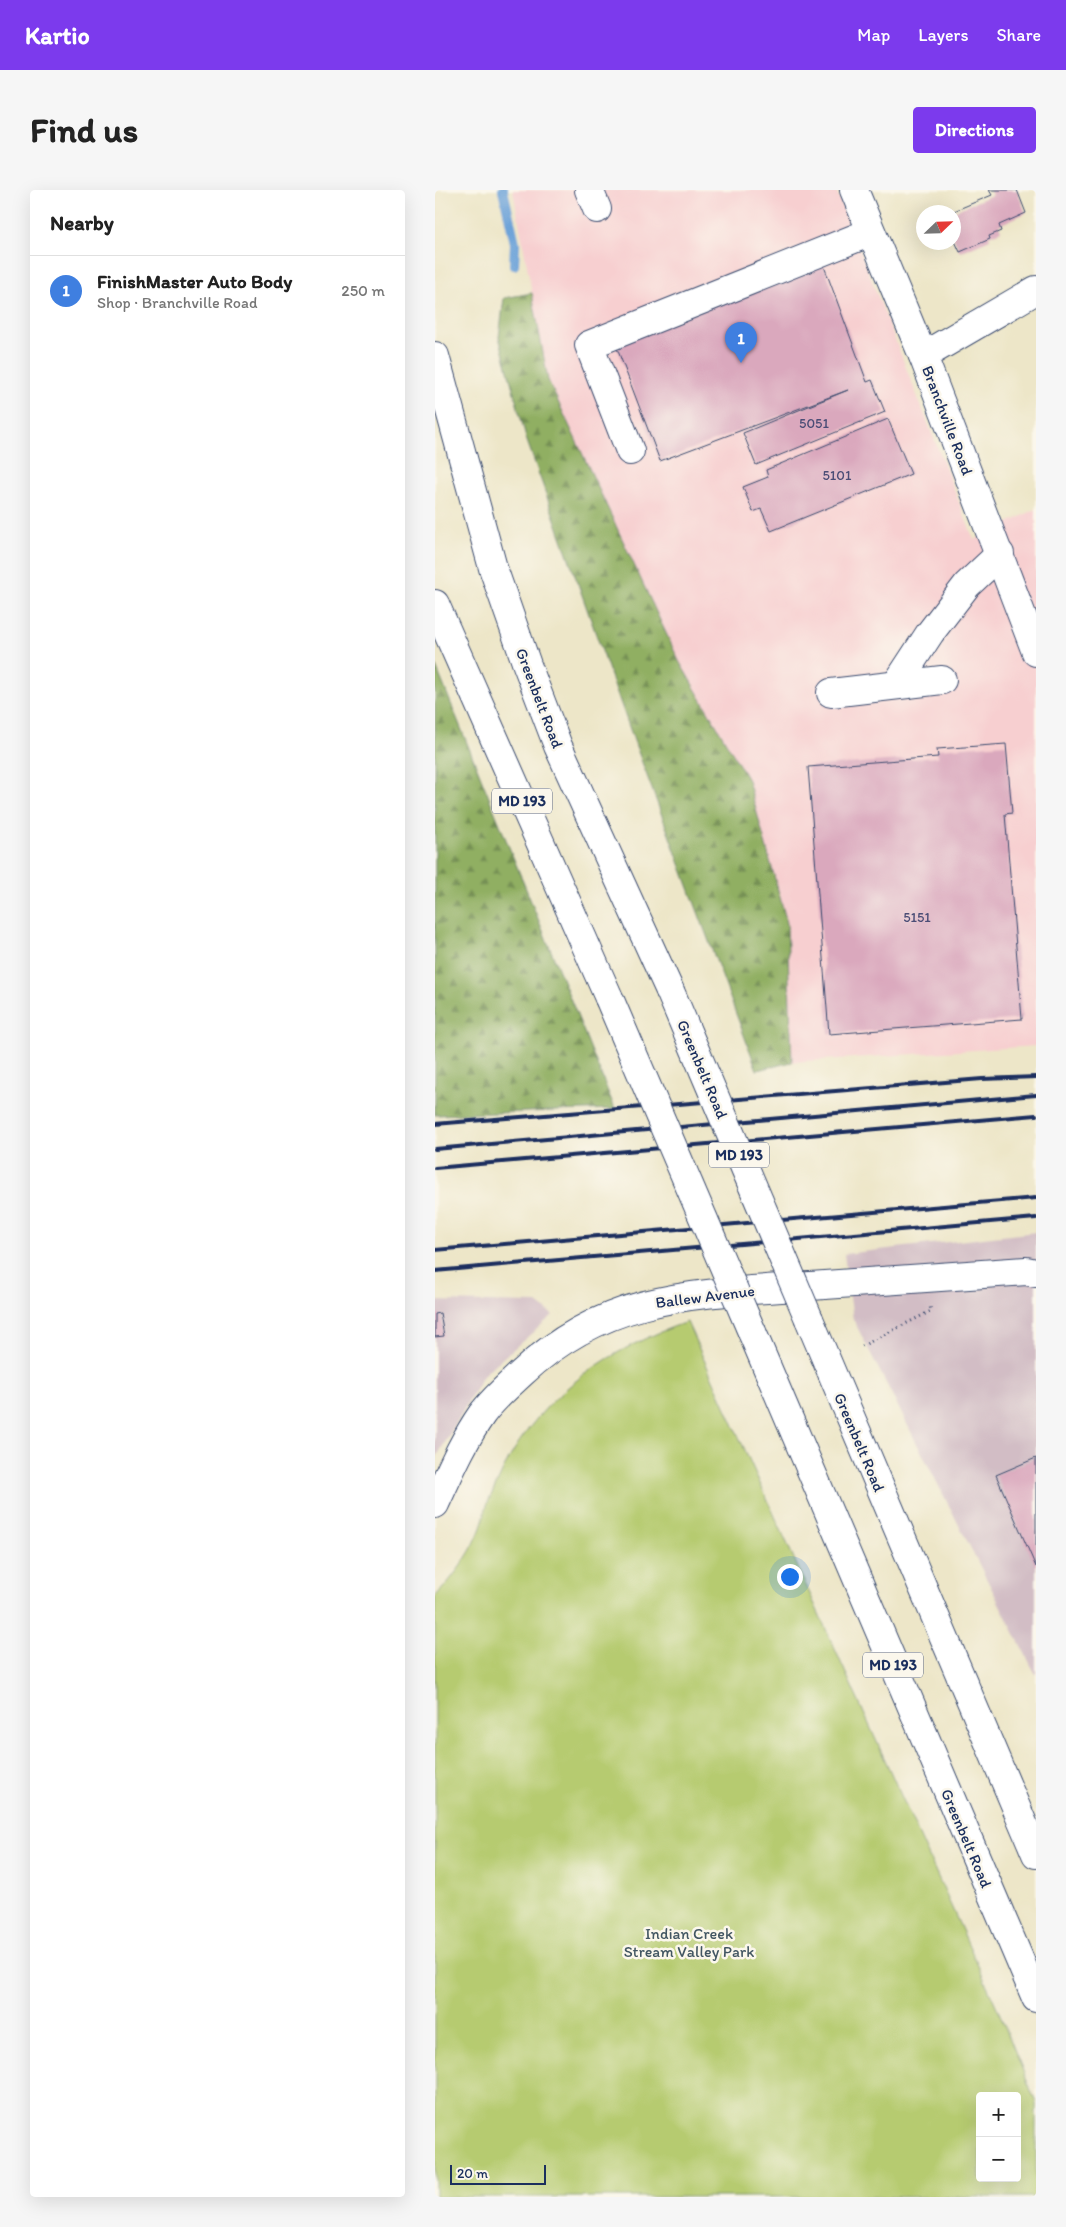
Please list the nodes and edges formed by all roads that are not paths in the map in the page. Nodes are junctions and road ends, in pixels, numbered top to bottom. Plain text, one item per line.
1 (854, 190) edge
2 (871, 232) junction
3 (1036, 290) edge
4 (435, 356) edge
5 (923, 356) junction
6 (630, 451) dead end
7 (1000, 554) junction
8 (435, 604) edge
9 (1036, 652) edge
10 (942, 680) dead end
11 (896, 685) junction
12 (831, 693) dead end
13 (1036, 1273) edge
14 (435, 1504) edge
15 (1036, 1854) edge
16 (1036, 1998) edge

1 - 2 main road, Branchville Road
2 - 5 main road, Branchville Road
2 - 6 main road
3 - 5 main road
4 - 15 main road, Greenbelt Road / MD 193, bridge
5 - 7 main road, Branchville Road
7 - 9 main road, Branchville Road
7 - 11 main road
8 - 16 main road, Greenbelt Road / MD 193, bridge
10 - 11 main road
11 - 12 main road
13 - 14 main road, Ballew Avenue

